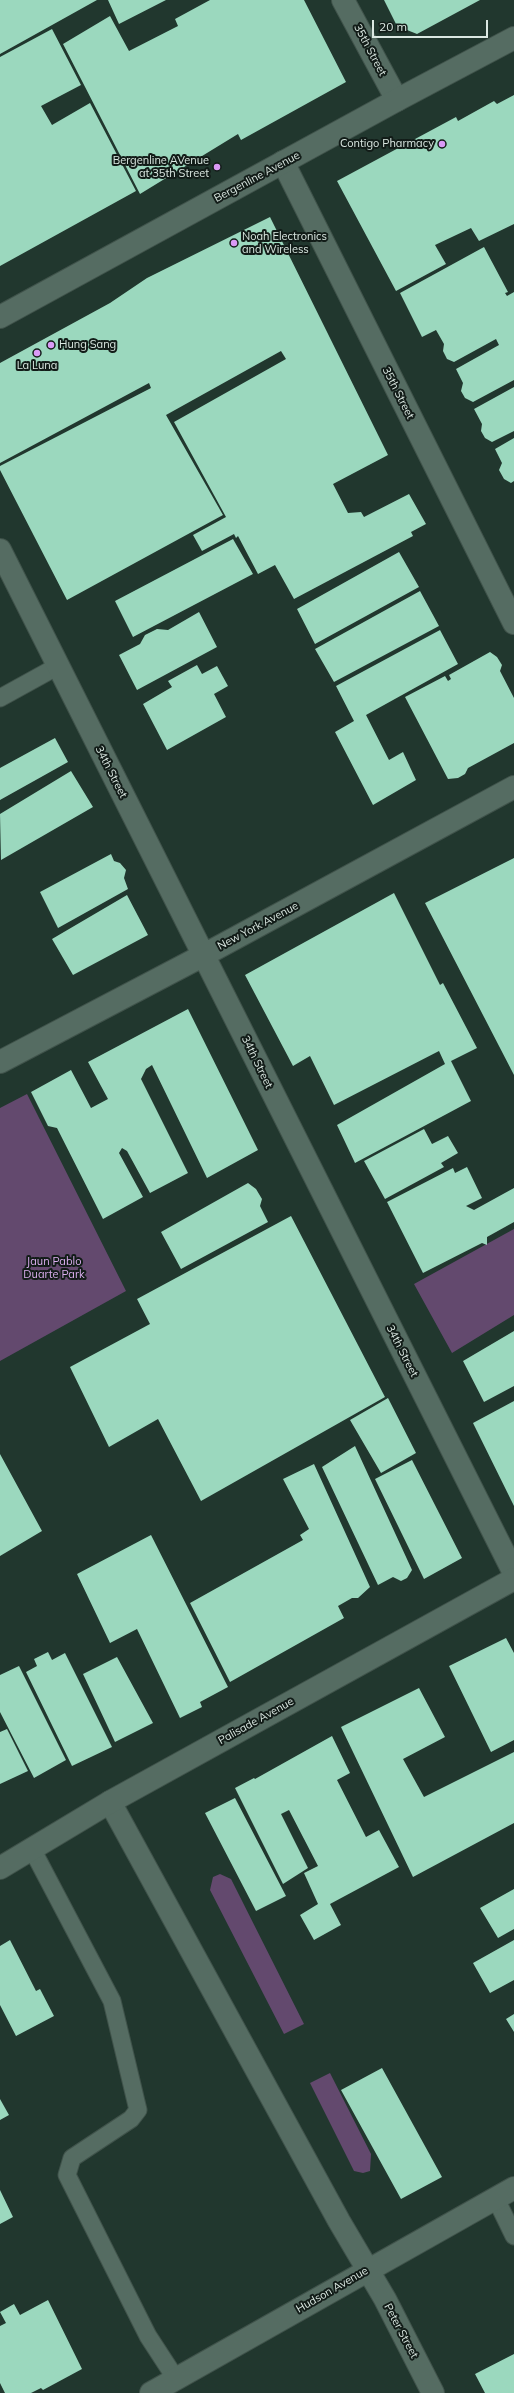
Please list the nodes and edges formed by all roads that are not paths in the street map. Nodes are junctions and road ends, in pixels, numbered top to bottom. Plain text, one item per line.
1 (343, 0) edge
2 (514, 38) edge
3 (397, 100) junction
4 (283, 162) junction
5 (0, 317) edge
6 (0, 550) edge
7 (514, 623) edge
8 (58, 666) junction
9 (0, 698) edge
10 (514, 787) edge
11 (204, 955) junction
12 (0, 1062) edge
13 (514, 1573) edge
14 (514, 1579) edge
15 (110, 1802) junction
16 (32, 1849) junction
17 (0, 1868) edge
18 (505, 2194) edge
19 (514, 2236) edge
20 (367, 2269) junction
21 (176, 2379) junction
22 (151, 2393) edge
23 (433, 2393) edge

1 - 3 street, 35th Street
2 - 3 street, Bergenline Avenue
3 - 4 street, Bergenline Avenue
4 - 5 street, Bergenline Avenue
4 - 7 street, 35th Street
6 - 8 street, 34th Street
8 - 9 lane
8 - 11 street, 34th Street
10 - 11 street, New York Avenue
11 - 12 street, New York Avenue
11 - 13 street, 34th Street
14 - 15 street, Palisade Avenue
15 - 16 street, Palisade Avenue
15 - 20 street, Peter Street
16 - 17 street, Palisade Avenue
16 - 21 lane
18 - 19 lane
18 - 20 street, Hudson Avenue
20 - 21 street, Hudson Avenue
20 - 23 street, Peter Street
21 - 22 street, Hudson Avenue

